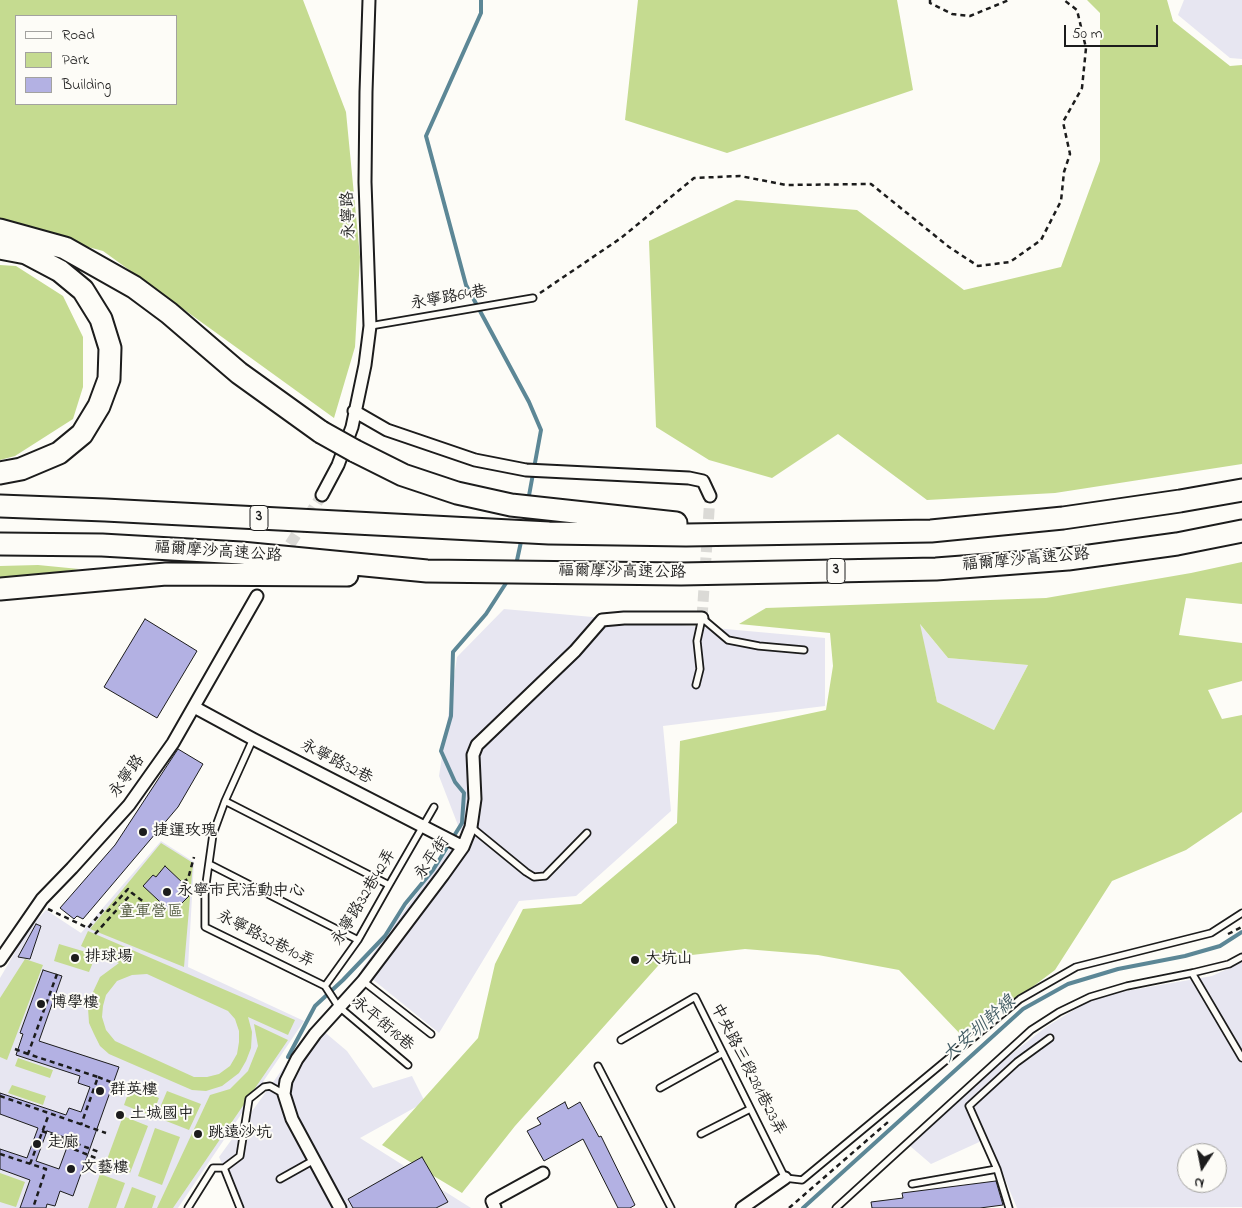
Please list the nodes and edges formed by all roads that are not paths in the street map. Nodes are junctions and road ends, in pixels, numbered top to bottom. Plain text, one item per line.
1 (369, 2) edge
2 (0, 230) edge
3 (0, 248) edge
4 (533, 298) road end
5 (370, 326) junction
6 (354, 410) junction
7 (0, 473) edge
8 (1242, 490) edge
9 (322, 495) tunnel mouth
10 (710, 496) dead end
11 (0, 506) edge
12 (931, 531) junction
13 (1242, 531) edge
14 (0, 544) edge
15 (427, 571) junction
16 (0, 591) edge
17 (257, 596) dead end
18 (702, 618) junction
19 (804, 650) dead end
20 (696, 685) dead end
21 (194, 707) junction
22 (253, 739) junction
23 (225, 801) junction
24 (434, 807) dead end
25 (424, 826) junction
26 (471, 827) junction
27 (587, 833) dead end
28 (463, 847) junction
29 (209, 864) junction
30 (389, 885) junction
31 (1242, 913) edge
32 (358, 940) junction
33 (1242, 958) edge
34 (0, 960) edge
35 (1192, 974) junction
36 (363, 981) junction
37 (325, 986) junction
38 (338, 1006) junction
39 (431, 1034) dead end
40 (1050, 1038) dead end
41 (621, 1040) dead end
42 (723, 1053) junction
43 (1242, 1058) edge
44 (408, 1065) dead end
45 (598, 1066) dead end
46 (660, 1088) dead end
47 (284, 1094) junction
48 (750, 1109) junction
49 (701, 1134) dead end
50 (314, 1160) junction
51 (224, 1168) junction
52 (997, 1169) junction
53 (543, 1173) dead end
54 (785, 1178) junction
55 (280, 1179) dead end
56 (912, 1184) dead end
57 (188, 1208) edge
58 (240, 1208) edge
59 (340, 1208) edge
60 (495, 1208) edge
61 (671, 1208) edge
62 (742, 1208) edge
63 (836, 1208) edge
64 (1009, 1208) edge

1 - 5 street, 永寧路
2 - 12 highway, bridge
3 - 7 highway
4 - 5 lane, 永寧路64巷
5 - 6 street, 永寧路
6 - 9 street, 永寧路
6 - 10 street
8 - 12 highway, 3
11 - 12 highway, 3
13 - 15 highway, 福爾摩沙高速公路 / 3
14 - 15 highway, 福爾摩沙高速公路 / 3
15 - 16 highway
17 - 21 street, 永寧路
18 - 19 lane
18 - 20 lane
18 - 26 street, 永平街
21 - 22 street, 永寧路32巷
21 - 34 street, 永寧路
22 - 23 lane, 永寧路32巷10弄
22 - 25 street, 永寧路32巷
23 - 29 lane, 永寧路32巷10弄
23 - 30 lane
24 - 25 lane, 永寧路32巷42弄
25 - 28 street, 永寧路32巷
25 - 30 lane, 永寧路32巷42弄
26 - 27 lane
26 - 28 street, 永平街
28 - 36 street, 永平街
29 - 32 lane
29 - 37 lane, 永寧路32巷10弄
30 - 32 lane, 永寧路32巷42弄
31 - 54 lane
32 - 37 lane, 永寧路32巷42弄
33 - 35 lane
35 - 43 lane
35 - 63 lane
36 - 38 street, 永平街
36 - 39 lane
37 - 38 lane
38 - 44 lane, 永平街18巷
38 - 47 street, 永平街
40 - 52 lane
41 - 42 lane, 中央路三段281巷23弄
42 - 46 lane
42 - 48 lane, 中央路三段281巷23弄
45 - 61 lane
47 - 50 street
47 - 51 lane
48 - 49 lane
48 - 54 lane, 中央路三段281巷23弄
50 - 55 lane
50 - 59 street
51 - 57 lane
51 - 58 lane
52 - 56 lane
52 - 64 lane
53 - 60 street
54 - 62 street

